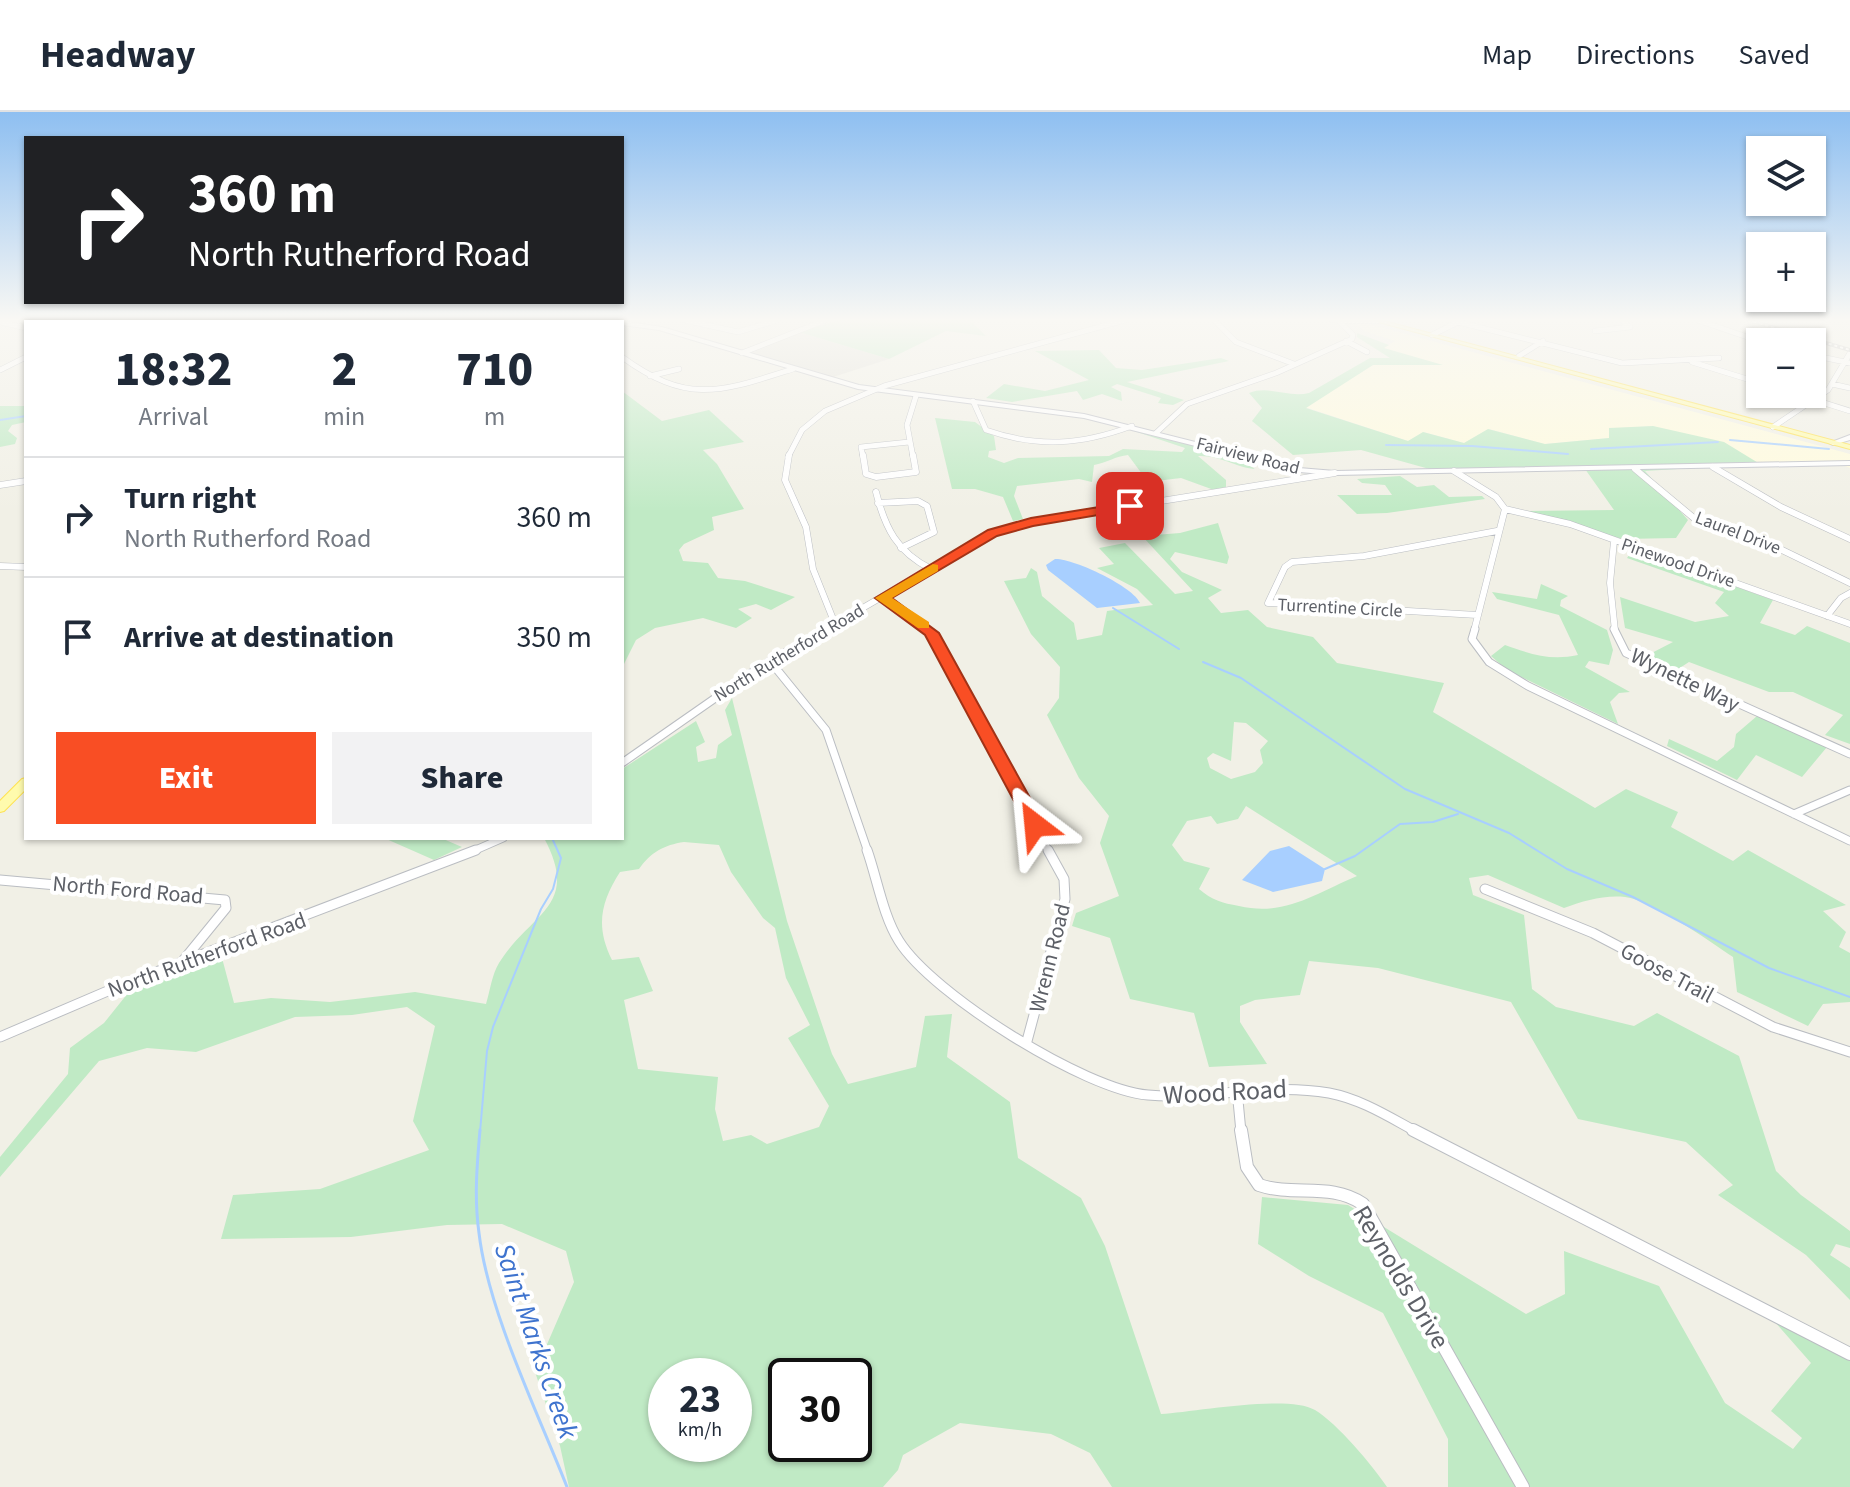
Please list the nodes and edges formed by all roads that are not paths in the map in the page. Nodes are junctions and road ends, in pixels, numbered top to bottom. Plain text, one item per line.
1 (666, 384) edge
2 (729, 384) edge
3 (851, 384) edge
4 (894, 384) edge
5 (1240, 384) edge
6 (1613, 384) edge
7 (1832, 384) joint
8 (1826, 388) edge
9 (1850, 388) edge
10 (873, 390) junction
11 (916, 396) junction
12 (973, 401) junction
13 (1826, 404) edge
14 (1799, 408) edge
15 (1850, 411) edge
16 (1132, 426) junction
17 (1773, 427) junction
18 (1156, 433) junction
19 (1850, 437) edge
20 (909, 442) junction
21 (1833, 443) junction
22 (1850, 447) edge
23 (1850, 463) edge
24 (1713, 467) junction
25 (1635, 469) junction
26 (1454, 471) junction
27 (1335, 473) junction
28 (24, 481) edge
29 (0, 485) edge
30 (876, 492) dead end
31 (878, 503) junction
32 (1505, 509) junction
33 (1497, 531) junction
34 (1850, 539) edge
35 (1614, 541) junction
36 (901, 548) junction
37 (0, 566) edge
38 (24, 567) edge
39 (931, 569) junction
40 (1850, 583) edge
41 (1850, 593) edge
42 (882, 598) junction
43 (1477, 615) junction
44 (1827, 616) junction
45 (835, 624) junction
46 (1850, 624) edge
47 (770, 661) junction
48 (1850, 754) edge
49 (624, 762) edge
50 (24, 784) edge
51 (1850, 790) edge
52 (0, 808) edge
53 (1794, 814) junction
54 (498, 840) edge
55 (1850, 841) edge
56 (0, 880) edge
57 (1485, 889) dead end
58 (182, 962) junction
59 (0, 1037) edge
60 (1027, 1041) junction
61 (1850, 1052) edge
62 (1237, 1090) junction
63 (1850, 1354) edge
64 (1523, 1487) edge

1 - 2 street
3 - 10 street, Fairview Road
4 - 10 street
5 - 18 street
6 - 17 main road
7 - 8 street
7 - 9 street
10 - 11 street, Fairview Road
10 - 45 street
11 - 12 street, Fairview Road
11 - 20 street
12 - 16 street, Fairview Road
12 - 16 street
13 - 15 street
14 - 17 street
16 - 18 street, Fairview Road
17 - 21 main road
18 - 27 street, Fairview Road
19 - 21 street
20 - 20 street
21 - 22 main road
23 - 24 street, Fairview Road
24 - 25 street, Fairview Road
24 - 34 street
25 - 26 street, Fairview Road
25 - 40 street, Laurel Drive
26 - 27 street, Fairview Road
26 - 32 street
27 - 39 street, North Rutherford Road
28 - 29 street
30 - 31 street
31 - 36 street
31 - 36 street
32 - 33 street
32 - 35 street, Pinewood Drive
33 - 43 street
33 - 43 street, Turrentine Circle
35 - 44 street, Pinewood Drive
35 - 48 street, Wynette Way
36 - 39 street
37 - 38 street
39 - 42 street, North Rutherford Road
41 - 44 street
42 - 45 street, North Rutherford Road
42 - 60 street, Wrenn Road
43 - 53 street
44 - 46 street, Pinewood Drive
45 - 47 street, North Rutherford Road
47 - 49 street, North Rutherford Road
47 - 60 street, Wood Road
50 - 52 main road
51 - 53 street
53 - 55 street
54 - 58 street, North Rutherford Road
56 - 58 street, North Ford Road
57 - 61 street, Goose Trail
58 - 59 street, North Rutherford Road
60 - 62 street, Wood Road
62 - 63 street, Wood Road
62 - 64 street, Reynolds Drive

